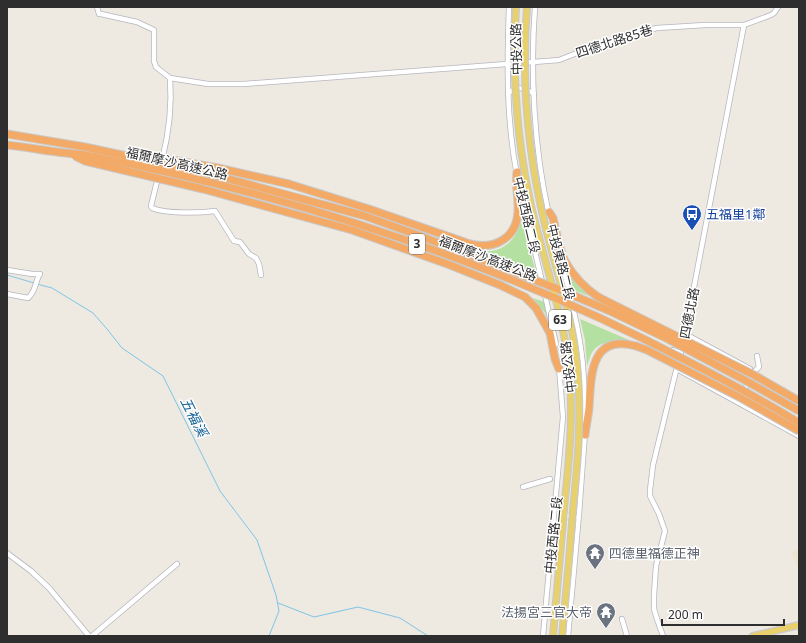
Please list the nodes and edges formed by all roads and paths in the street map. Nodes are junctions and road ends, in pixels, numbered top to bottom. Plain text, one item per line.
1 (98, 7) edge
2 (509, 7) edge
3 (516, 7) edge
4 (526, 7) edge
5 (535, 7) edge
6 (778, 7) edge
7 (744, 25) junction
8 (533, 62) junction
9 (507, 64) junction
10 (170, 78) junction
11 (508, 94) junction
12 (534, 94) junction
13 (7, 134) edge
14 (7, 145) edge
15 (85, 147) junction
16 (67, 153) junction
17 (517, 172) junction
18 (549, 212) junction
19 (7, 270) edge
20 (261, 275) dead end
21 (7, 294) edge
22 (685, 334) junction
23 (673, 350) dead end
24 (681, 353) junction
25 (757, 356) dead end
26 (559, 369) junction
27 (677, 369) junction
28 (754, 372) junction
29 (799, 400) edge
30 (738, 402) junction
31 (799, 411) edge
32 (799, 423) edge
33 (799, 432) edge
34 (585, 435) junction
35 (799, 436) edge
36 (550, 479) dead end
37 (524, 486) dead end
38 (557, 497) junction
39 (579, 514) junction
40 (7, 552) edge
41 (177, 564) dead end
42 (622, 619) dead end
43 (799, 626) edge
44 (91, 636) edge
45 (543, 636) edge
46 (553, 636) edge
47 (562, 636) edge
48 (568, 636) edge
49 (627, 636) edge
50 (663, 636) edge
51 (754, 636) edge

1 - 10 street
2 - 9 street, 中投西路二段
3 - 46 main road, 中投公路 / 63, bridge
4 - 47 main road, 中投公路 / 63, bridge
5 - 8 street, 中投東路二段
6 - 7 street
7 - 8 street, 四德北路85巷
7 - 22 street, 四德北路
8 - 9 street, 四德北路85巷
8 - 12 street, 中投東路二段
9 - 10 street, 四德北路85巷
9 - 11 street, 中投西路二段
10 - 20 street
11 - 12 street
11 - 17 street, 中投西路二段
12 - 18 street, 中投東路二段
13 - 15 highway, 福爾摩沙高速公路 / 3, bridge
14 - 16 highway, 福爾摩沙高速公路 / 3, bridge
15 - 17 highway, bridge
15 - 31 highway, 福爾摩沙高速公路 / 3, bridge
16 - 26 highway, bridge
16 - 32 highway, 福爾摩沙高速公路 / 3, bridge
17 - 26 street, 中投西路二段
18 - 29 highway, bridge
18 - 34 street, 中投東路二段
19 - 21 street
22 - 24 street, 四德北路
22 - 28 street
23 - 24 street
24 - 27 street, 四德北路
25 - 28 street
26 - 38 street, 中投西路二段
27 - 30 street
27 - 50 street, 四德北路
28 - 29 street
28 - 30 street
30 - 35 street
33 - 34 highway, bridge
34 - 39 street, 中投東路二段
36 - 37 street
38 - 39 street
38 - 45 street, 中投西路二段
39 - 48 street, 中投東路二段
40 - 44 street
41 - 44 street
42 - 49 street
43 - 51 main road

